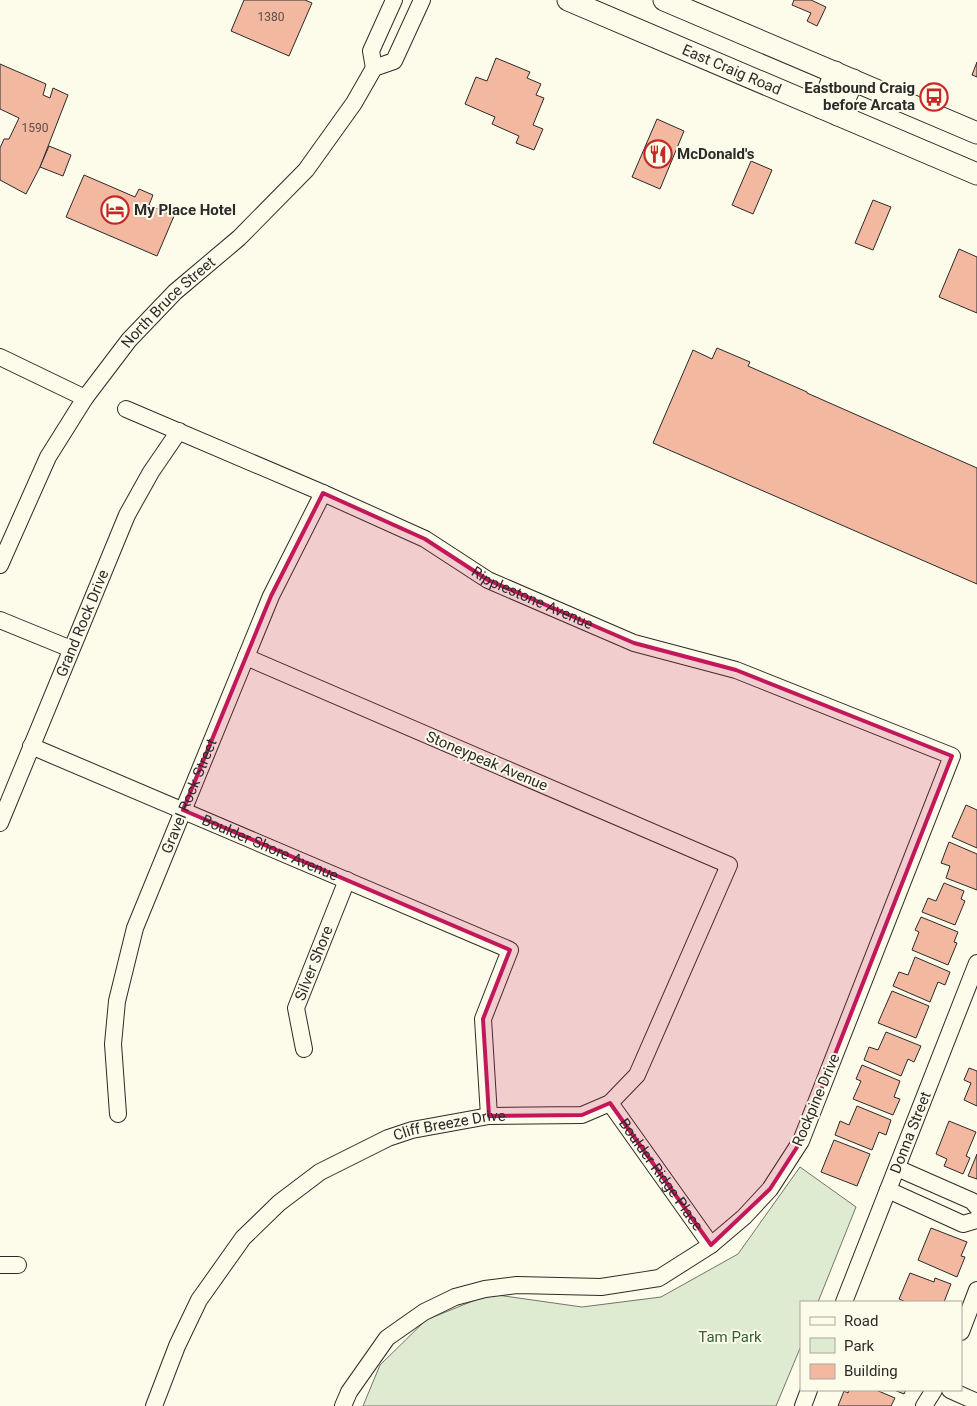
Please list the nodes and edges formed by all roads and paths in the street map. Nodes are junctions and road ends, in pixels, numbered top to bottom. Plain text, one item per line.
1 (394, 0) edge
2 (422, 0) edge
3 (568, 0) edge
4 (664, 0) edge
5 (374, 68) junction
6 (844, 76) junction
7 (830, 111) junction
8 (977, 133) edge
9 (977, 174) edge
10 (0, 357) edge
11 (85, 398) junction
12 (126, 409) dead end
13 (179, 432) junction
14 (323, 493) junction
15 (0, 565) edge
16 (0, 620) edge
17 (71, 648) junction
18 (246, 657) junction
19 (31, 746) junction
20 (952, 756) joint
21 (183, 810) junction
22 (0, 823) edge
23 (729, 865) joint
24 (346, 880) junction
25 (977, 963) edge
26 (304, 1049) dead end
27 (610, 1103) junction
28 (118, 1114) dead end
29 (489, 1116) junction
30 (897, 1168) junction
31 (888, 1190) junction
32 (977, 1207) edge
33 (977, 1220) edge
34 (711, 1245) junction
35 (0, 1265) edge
36 (18, 1265) dead end
37 (977, 1290) edge
38 (844, 1301) edge
39 (962, 1329) edge
40 (809, 1391) edge
41 (933, 1391) edge
42 (952, 1391) edge
43 (977, 1402) edge
44 (154, 1406) edge
45 (343, 1406) edge
46 (803, 1406) edge
47 (924, 1406) edge

1 - 5 street, North Bruce Street
2 - 5 street
3 - 7 main road, East Craig Road
4 - 6 main road
5 - 11 street, North Bruce Street
6 - 7 main road
6 - 8 main road
7 - 9 main road, East Craig Road
10 - 11 street
11 - 15 street, North Bruce Street
12 - 13 street, Ripplestone Avenue
13 - 14 street, Ripplestone Avenue
13 - 17 street, Grand Rock Drive
14 - 18 street, Gravel Rock Street
14 - 20 street, Ripplestone Avenue
16 - 17 street
17 - 19 street, Grand Rock Drive
18 - 21 street, Gravel Rock Street
18 - 23 street, Stoneypeak Avenue
19 - 21 street, Boulder Shore Avenue
19 - 22 street, Grand Rock Drive
20 - 34 street, Rockpine Drive
21 - 24 street, Boulder Shore Avenue
21 - 28 street, Gravel Rock Street
23 - 27 street, Cliff Breeze Drive
24 - 26 street, Silver Shore
24 - 29 street, Boulder Shore Avenue
25 - 30 street, Donna Street
27 - 29 street, Cliff Breeze Drive
27 - 34 street, Boulder Ridge Place
29 - 44 street, Cliff Breeze Drive
30 - 31 street, Donna Street
30 - 32 street
31 - 33 street
31 - 38 street, Donna Street
34 - 45 street, Rockpine Drive
35 - 36 street
37 - 39 street
40 - 46 street
41 - 47 street
42 - 43 street

